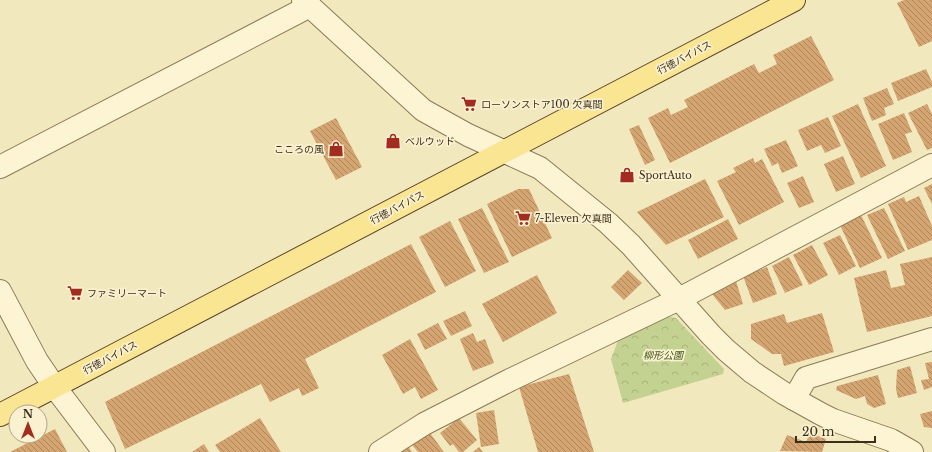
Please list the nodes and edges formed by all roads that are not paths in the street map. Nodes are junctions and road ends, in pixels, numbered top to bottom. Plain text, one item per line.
1 (794, 0) edge
2 (306, 3) edge
3 (503, 152) junction
4 (932, 165) edge
5 (0, 167) edge
6 (0, 291) edge
7 (679, 299) junction
8 (932, 339) edge
9 (54, 386) junction
10 (794, 399) junction
11 (0, 415) edge
12 (104, 452) edge
13 (380, 452) edge
14 (912, 452) edge

1 - 3 main road, 行徳バイパス
2 - 3 street
2 - 5 street
3 - 7 street
3 - 9 main road, 行徳バイパス
4 - 7 street
6 - 9 street
7 - 10 street
7 - 13 street
8 - 10 street
9 - 11 main road, 行徳バイパス
9 - 12 street
10 - 14 street

